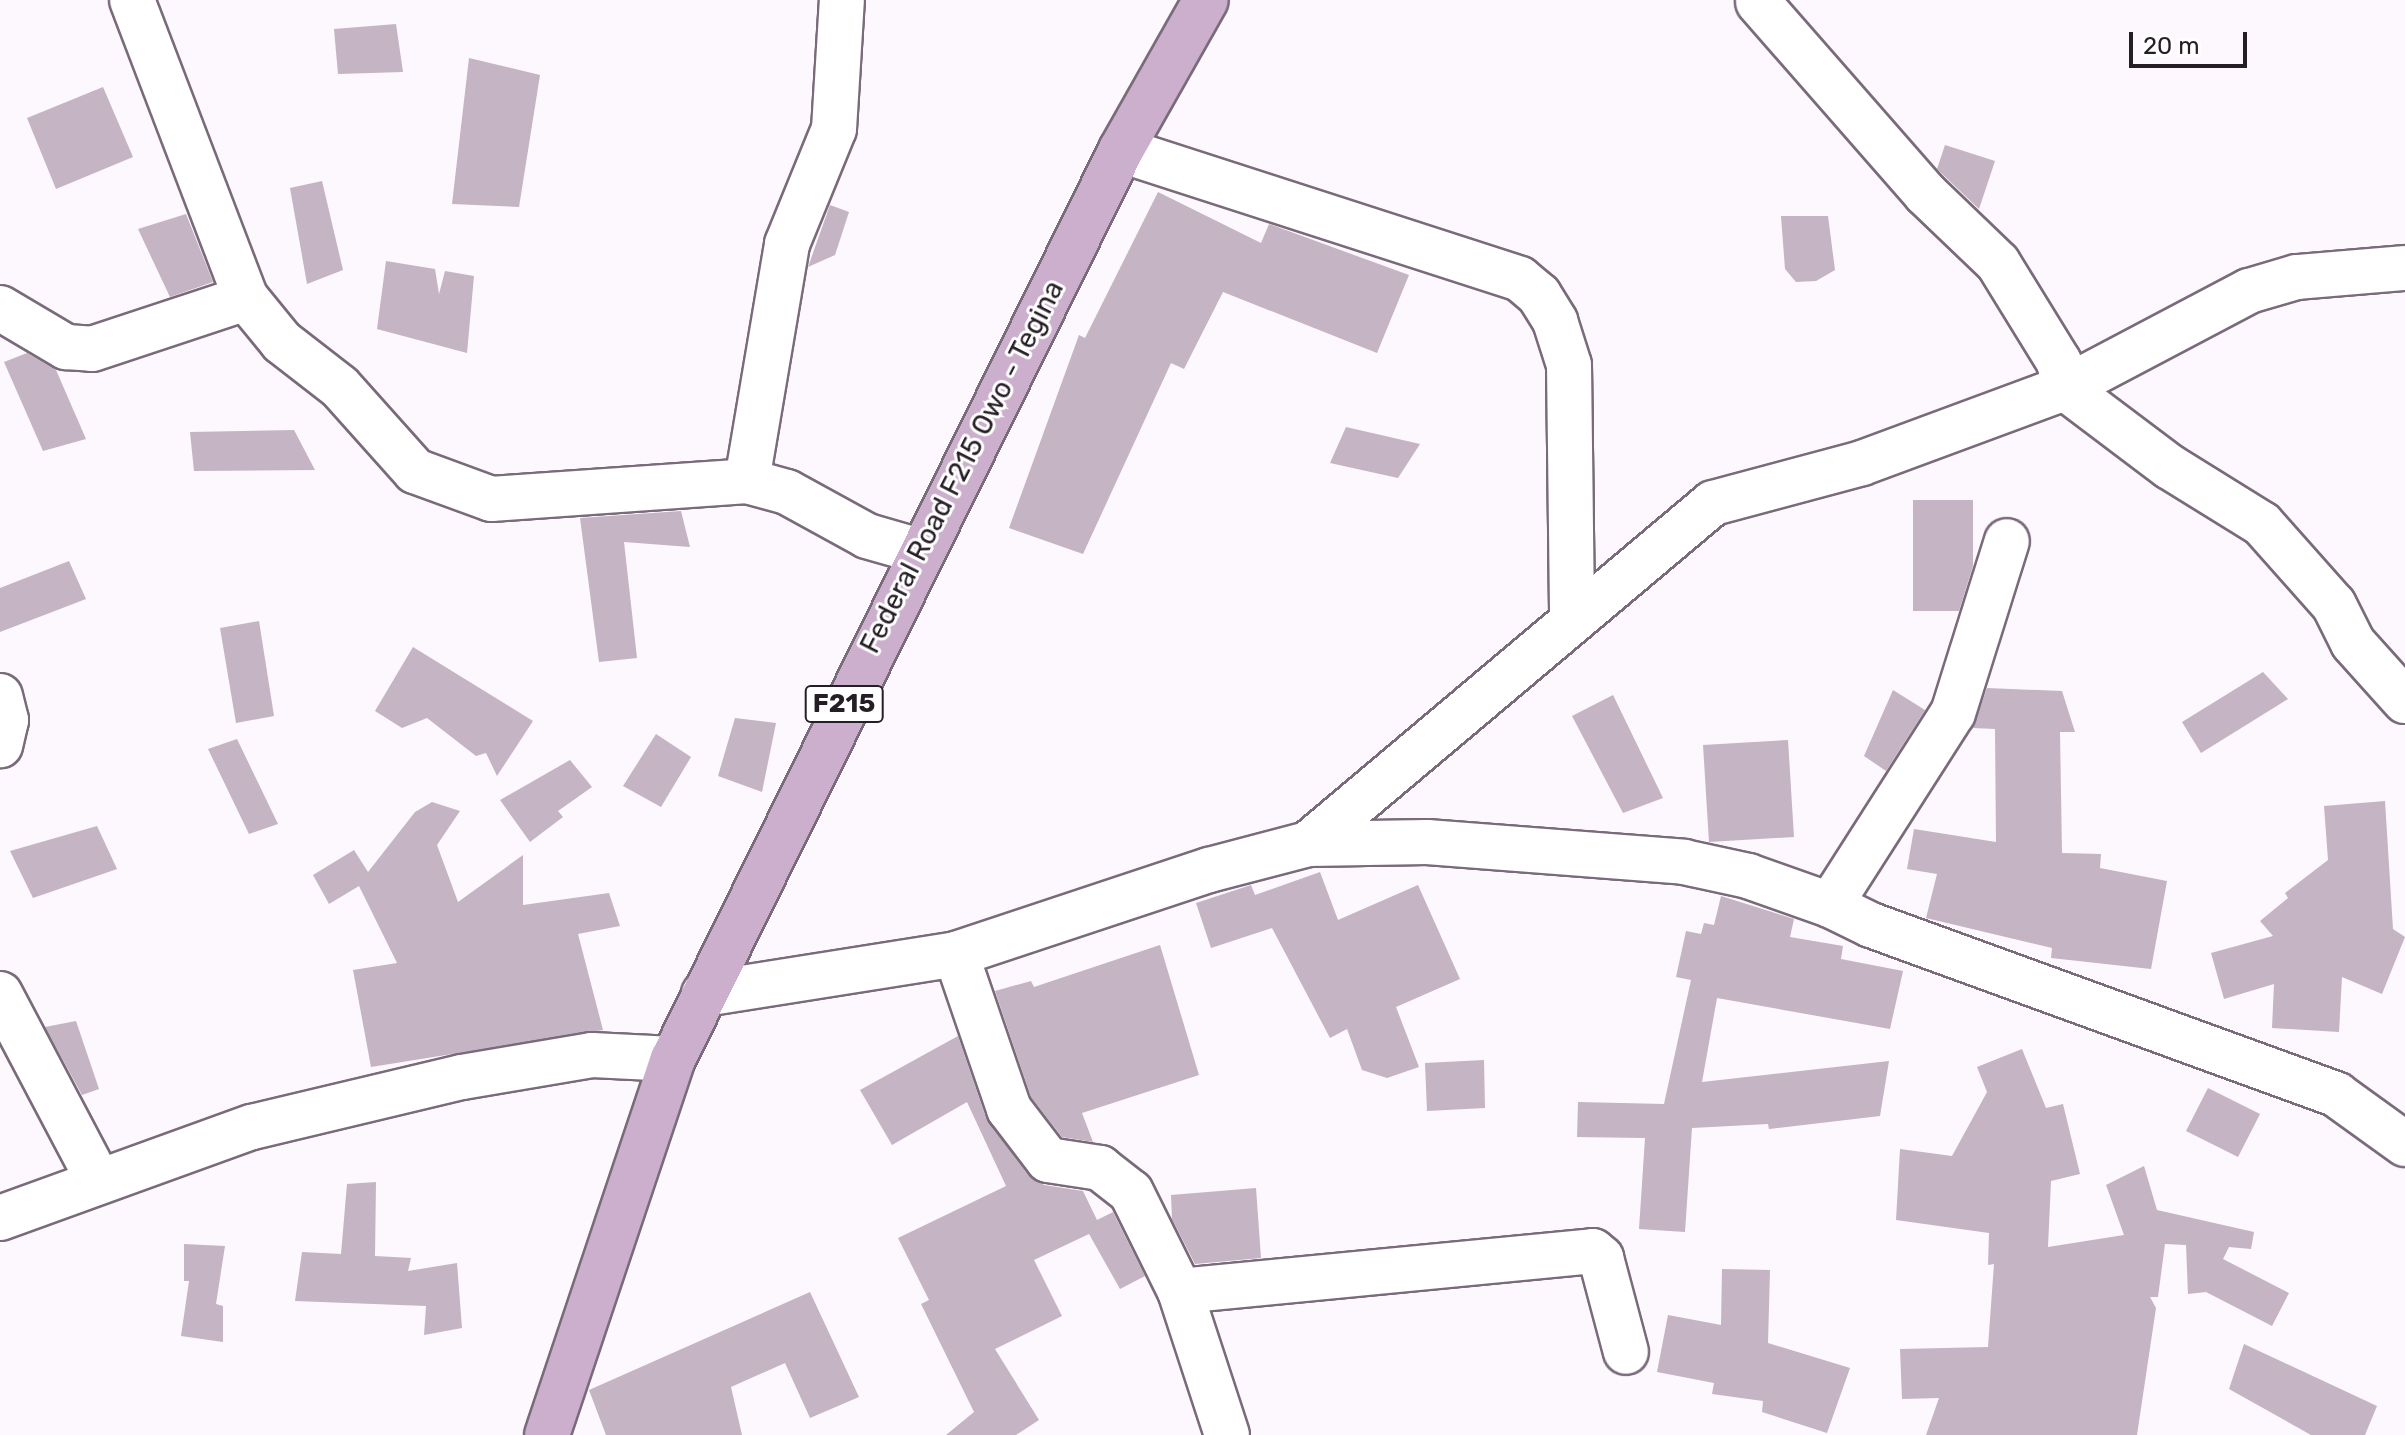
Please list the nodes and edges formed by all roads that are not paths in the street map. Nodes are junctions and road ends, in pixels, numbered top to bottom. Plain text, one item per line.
1 (132, 0) edge
2 (842, 0) edge
3 (1206, 0) edge
4 (1758, 2) edge
5 (1121, 150) junction
6 (2405, 268) edge
7 (246, 298) junction
8 (0, 308) edge
9 (2065, 388) junction
10 (747, 481) junction
11 (2007, 541) dead end
12 (919, 551) junction
13 (1572, 619) junction
14 (0, 696) edge
15 (2405, 701) edge
16 (0, 745) edge
17 (1308, 844) junction
18 (1830, 905) junction
19 (956, 954) junction
20 (0, 994) edge
21 (704, 994) junction
22 (673, 1059) junction
23 (2405, 1143) edge
24 (98, 1180) junction
25 (0, 1218) edge
26 (1180, 1291) junction
27 (1626, 1352) dead end
28 (547, 1435) edge
29 (1227, 1435) edge

1 - 7 street
2 - 10 street
3 - 5 main road, Federal Road F215 Owo - Tegina / F215
4 - 9 street
5 - 12 main road, Federal Road F215 Owo - Tegina / F215
5 - 13 street
6 - 9 street
7 - 8 street
7 - 10 street
9 - 13 street
9 - 15 street
10 - 12 street
11 - 18 street
12 - 21 main road, Federal Road F215 Owo - Tegina / F215
13 - 17 street
14 - 16 street
17 - 18 street
17 - 19 street
18 - 23 street
19 - 21 street
19 - 26 street
20 - 24 street
21 - 22 main road, Federal Road F215 Owo - Tegina / F215
22 - 24 street
22 - 28 main road, Federal Road F215 Owo - Tegina / F215
24 - 25 street
26 - 27 street
26 - 29 street

